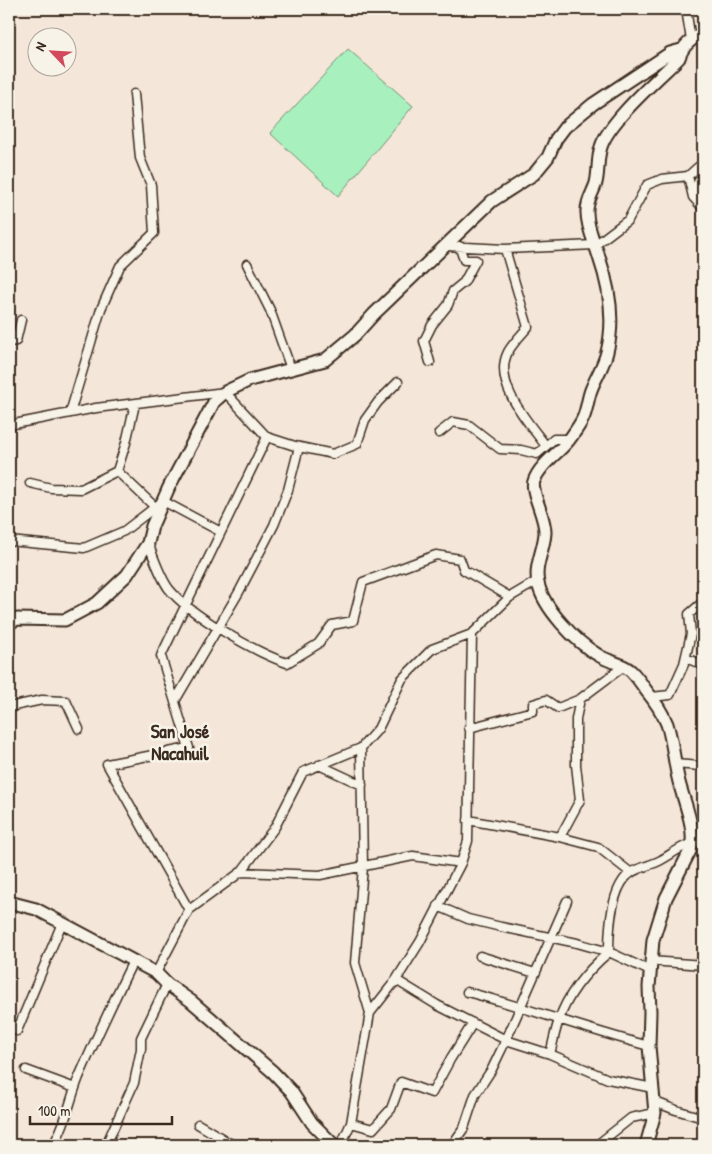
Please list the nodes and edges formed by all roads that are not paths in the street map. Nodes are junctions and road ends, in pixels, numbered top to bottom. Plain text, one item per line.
1 (686, 9) edge
2 (703, 33) edge
3 (691, 40) junction
4 (681, 50) junction
5 (134, 94) dead end
6 (703, 168) edge
7 (688, 176) junction
8 (693, 197) junction
9 (703, 208) edge
10 (595, 245) junction
11 (446, 246) junction
12 (459, 246) junction
13 (505, 249) junction
14 (247, 264) dead end
15 (21, 320) dead end
16 (9, 342) edge
17 (430, 362) dead end
18 (291, 369) junction
19 (398, 382) dead end
20 (225, 392) junction
21 (135, 404) junction
22 (70, 413) junction
23 (9, 425) edge
24 (440, 433) dead end
25 (267, 436) junction
26 (570, 439) junction
27 (546, 446) junction
28 (299, 447) junction
29 (117, 471) junction
30 (30, 483) dead end
31 (159, 504) junction
32 (221, 532) junction
33 (9, 540) edge
34 (148, 543) junction
35 (537, 581) junction
36 (510, 597) junction
37 (703, 602) edge
38 (185, 605) junction
39 (9, 623) edge
40 (220, 627) junction
41 (472, 634) junction
42 (686, 658) junction
43 (703, 665) edge
44 (624, 666) junction
45 (651, 697) junction
46 (580, 699) junction
47 (174, 701) junction
48 (9, 708) edge
49 (470, 728) junction
50 (79, 729) dead end
51 (361, 748) junction
52 (703, 762) edge
53 (319, 764) junction
54 (674, 764) junction
55 (362, 785) junction
56 (468, 820) junction
57 (560, 837) junction
58 (698, 841) edge
59 (461, 863) junction
60 (363, 868) junction
61 (241, 872) junction
62 (631, 873) junction
63 (567, 901) dead end
64 (9, 902) edge
65 (438, 906) junction
66 (189, 910) junction
67 (62, 923) junction
68 (550, 937) junction
69 (609, 952) junction
70 (480, 956) dead end
71 (134, 962) junction
72 (703, 965) edge
73 (651, 966) junction
74 (535, 972) junction
75 (156, 973) junction
76 (396, 980) junction
77 (167, 984) junction
78 (467, 992) dead end
79 (521, 1006) junction
80 (370, 1013) junction
81 (559, 1018) junction
82 (9, 1022) edge
83 (473, 1023) junction
84 (506, 1040) junction
85 (649, 1046) junction
86 (550, 1054) junction
87 (26, 1070) dead end
88 (75, 1088) junction
89 (654, 1088) junction
90 (655, 1108) junction
91 (703, 1118) edge
92 (351, 1123) junction
93 (198, 1124) dead end
94 (53, 1145) edge
95 (106, 1145) edge
96 (233, 1145) edge
97 (334, 1145) edge
98 (340, 1145) edge
99 (452, 1145) edge
100 (597, 1145) edge
101 (646, 1145) edge

1 - 3 street
2 - 3 street
3 - 4 street
4 - 10 street
4 - 11 street
5 - 22 street
6 - 7 street
6 - 8 street
7 - 8 street
7 - 10 street
8 - 9 street
10 - 13 street
10 - 26 street
11 - 12 street
11 - 18 street
12 - 13 street
12 - 17 street
13 - 27 street
14 - 18 street
15 - 16 street
18 - 20 street
19 - 28 street
20 - 21 street
20 - 25 street
20 - 31 street
21 - 22 street
21 - 29 street
22 - 23 street
24 - 27 street
25 - 28 street
25 - 32 street
26 - 27 street
26 - 35 street
28 - 40 street
29 - 30 street
29 - 31 street
31 - 32 street
31 - 33 street
31 - 34 street
32 - 38 street
34 - 38 street
34 - 39 street
35 - 36 street
35 - 44 street
36 - 40 street
36 - 41 street
37 - 42 street
38 - 40 street
38 - 47 street
40 - 47 street
41 - 49 street
41 - 51 street
42 - 43 street
42 - 45 street
44 - 45 street
44 - 46 street
45 - 54 street
46 - 49 street
46 - 57 street
47 - 66 street
48 - 50 street
49 - 56 street
51 - 53 street
51 - 55 street
52 - 54 street
53 - 55 street
53 - 61 street
54 - 58 street
55 - 60 street
56 - 57 street
56 - 59 street
57 - 62 street
58 - 62 street
58 - 73 street
59 - 60 street
59 - 65 street
60 - 61 street
60 - 80 street
61 - 66 street
62 - 69 street
63 - 68 street
64 - 67 street
65 - 68 street
65 - 76 street
66 - 75 street
67 - 71 street
67 - 82 street
68 - 69 street
68 - 74 street
69 - 73 street
69 - 81 street
70 - 74 street
71 - 75 street
71 - 88 street
72 - 73 street
73 - 85 street
74 - 79 street
75 - 77 street
76 - 80 street
76 - 83 street
77 - 95 street
77 - 97 street
78 - 79 street
79 - 81 street
79 - 84 street
80 - 92 street
81 - 85 street
81 - 86 street
83 - 84 street
83 - 92 street
84 - 86 street
84 - 99 street
85 - 89 street
86 - 89 street
87 - 88 street
88 - 94 street
89 - 90 street
90 - 91 street
90 - 100 street
90 - 101 street
92 - 98 street
93 - 96 street

